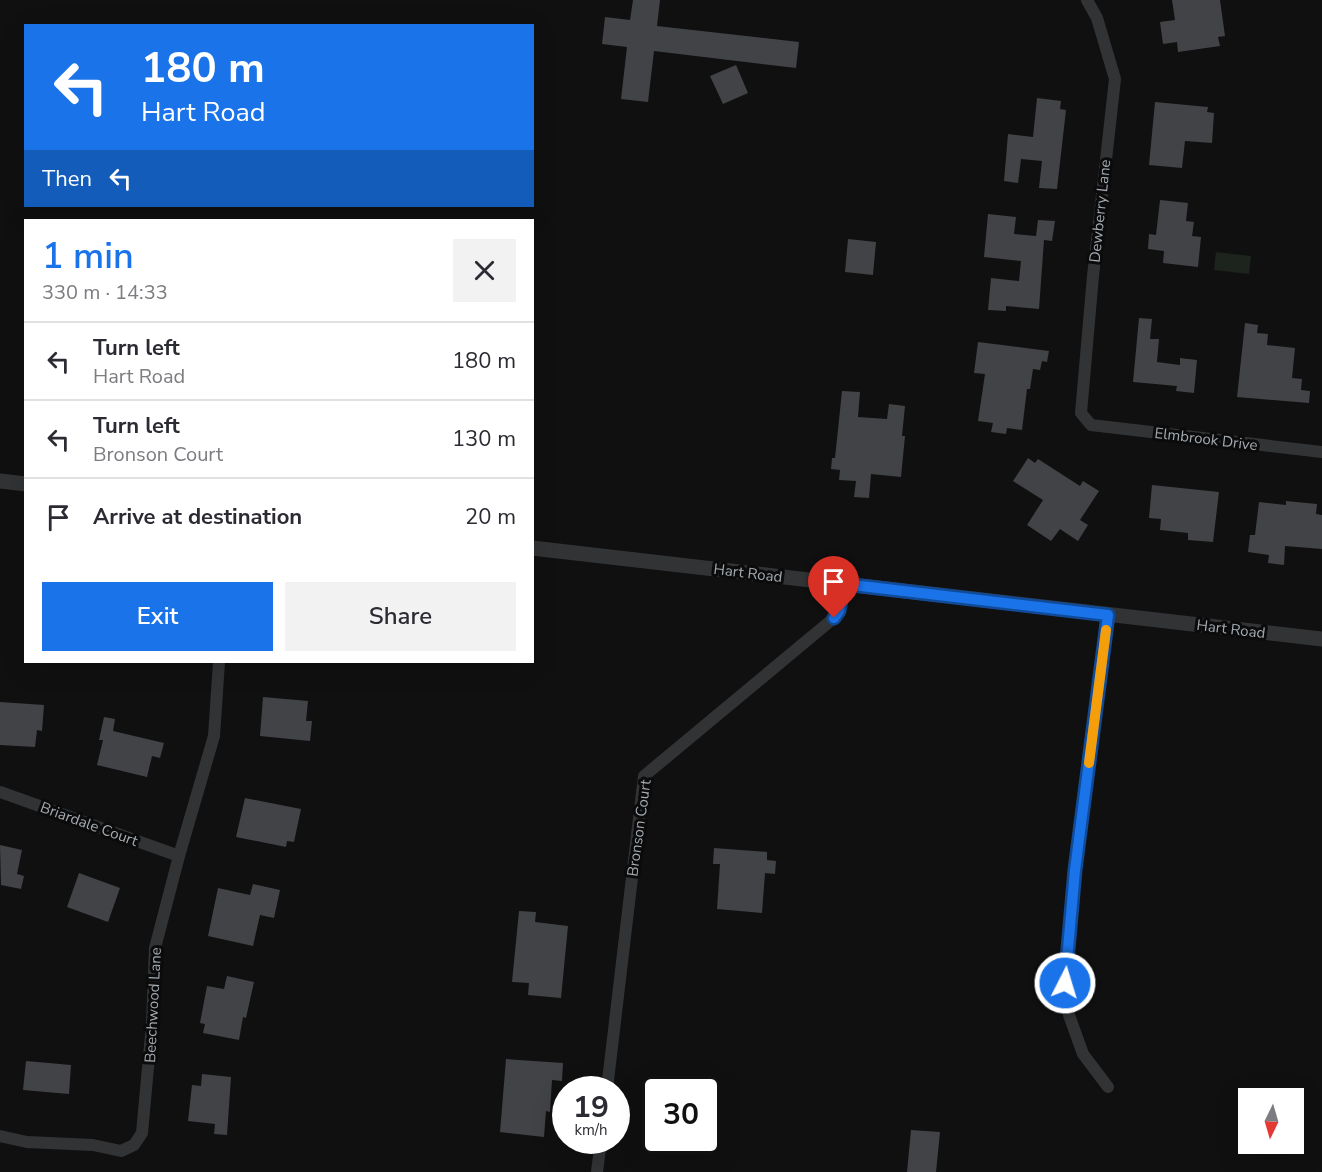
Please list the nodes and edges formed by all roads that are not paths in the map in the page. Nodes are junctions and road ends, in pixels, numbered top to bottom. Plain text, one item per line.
1 (1087, 0) edge
2 (1091, 425) joint
3 (1322, 452) edge
4 (0, 481) edge
5 (24, 484) edge
6 (534, 548) edge
7 (844, 584) junction
8 (1108, 615) junction
9 (1322, 639) edge
10 (219, 663) edge
11 (0, 792) edge
12 (178, 856) junction
13 (609, 1076) edge
14 (1108, 1087) dead end
15 (0, 1137) edge
16 (599, 1154) edge
17 (597, 1172) edge

1 - 2 street, Dewberry Lane
2 - 3 street, Elmbrook Drive
4 - 5 street
6 - 7 street, Hart Road
7 - 8 street, Hart Road
7 - 13 street, Bronson Court
8 - 9 street, Hart Road
8 - 14 street
10 - 12 street, Beechwood Lane
11 - 12 street, Briardale Court
12 - 15 street, Beechwood Lane
16 - 17 street

